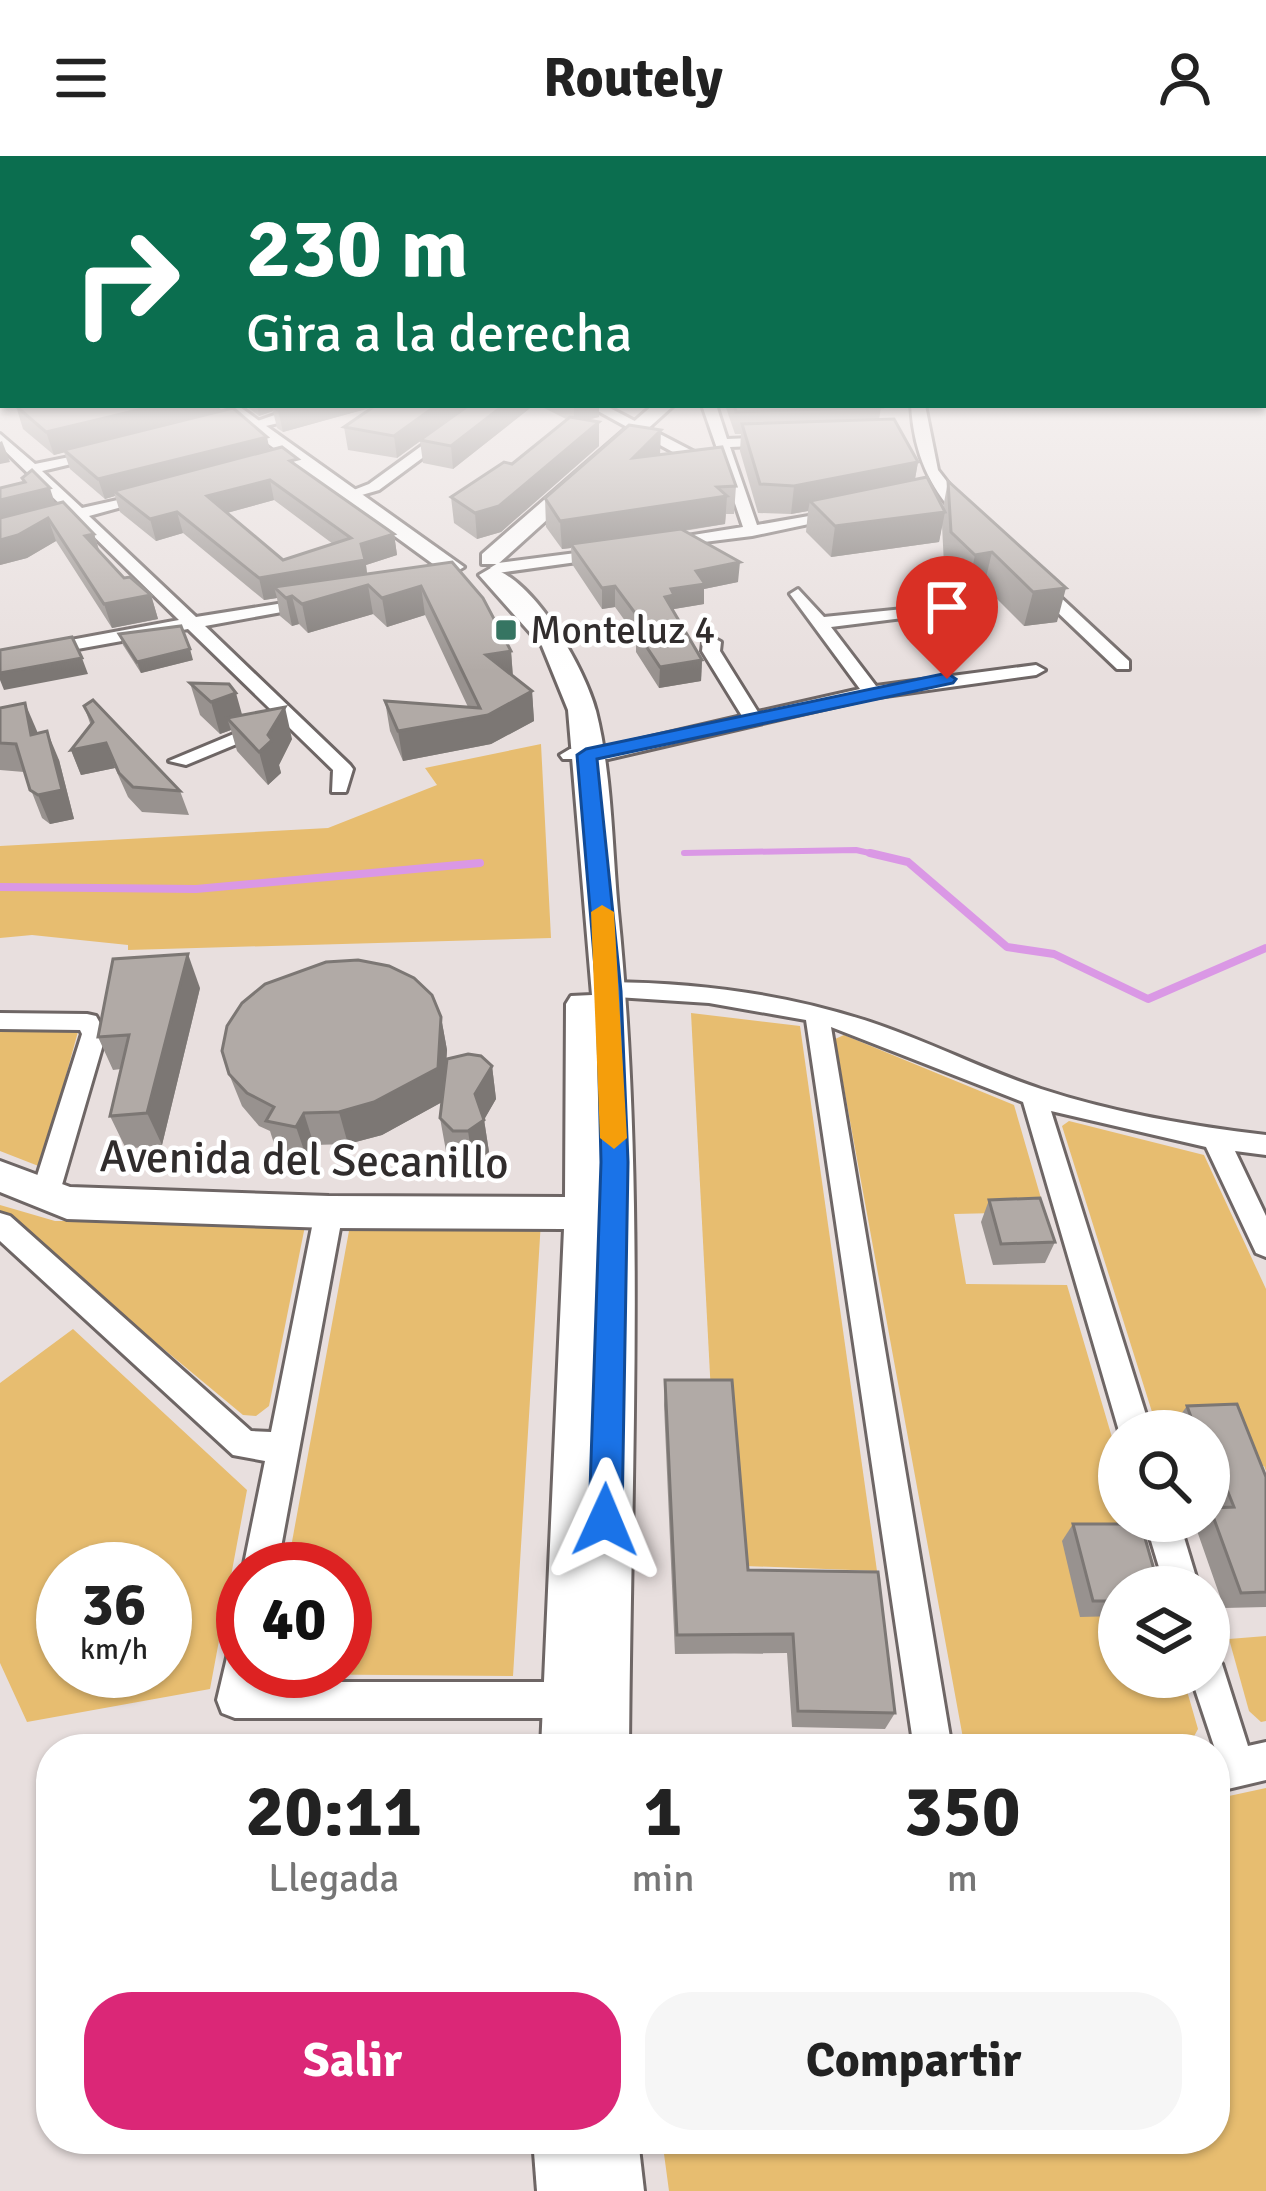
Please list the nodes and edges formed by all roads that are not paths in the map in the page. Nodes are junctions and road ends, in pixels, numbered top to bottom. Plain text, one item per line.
1 (44, 481) edge
2 (329, 481) edge
3 (365, 481) edge
4 (382, 481) edge
5 (576, 481) edge
6 (734, 481) edge
7 (930, 481) edge
8 (374, 487) junction
9 (176, 488) edge
10 (348, 495) junction
11 (864, 510) edge
12 (80, 513) junction
13 (752, 531) junction
14 (0, 535) edge
15 (990, 540) edge
16 (644, 548) edge
17 (622, 551) edge
18 (471, 570) junction
19 (1023, 572) edge
20 (798, 594) dead end
21 (339, 597) edge
22 (927, 610) dead end
23 (194, 623) junction
24 (820, 623) junction
25 (712, 643) dead end
26 (0, 658) edge
27 (1123, 665) dead end
28 (1036, 670) dead end
29 (871, 692) junction
30 (292, 718) junction
31 (753, 719) junction
32 (578, 755) junction
33 (179, 761) dead end
34 (339, 788) dead end
35 (609, 991) junction
36 (817, 1014) junction
37 (0, 1022) edge
38 (1034, 1097) junction
39 (1216, 1139) junction
40 (1266, 1145) edge
41 (0, 1177) edge
42 (45, 1195) junction
43 (329, 1212) junction
44 (598, 1213) junction
45 (0, 1224) edge
46 (1266, 1245) edge
47 (1129, 1410) edge
48 (283, 1447) junction
49 (265, 1542) edge
50 (235, 1698) edge
51 (1216, 1698) edge
52 (586, 1700) junction
53 (574, 1734) edge
54 (597, 1734) edge
55 (931, 1734) edge
56 (1228, 1734) edge
57 (566, 2154) edge
58 (607, 2154) edge
59 (570, 2191) edge
60 (610, 2191) edge

1 - 12 street
2 - 10 street
3 - 8 street
4 - 8 street
5 - 18 street
6 - 13 street
7 - 15 street
8 - 10 street
8 - 18 street
9 - 12 street
10 - 18 street
11 - 13 street
12 - 14 street
12 - 23 street
13 - 16 street
17 - 18 street
18 - 32 street
19 - 27 street
20 - 24 street
21 - 23 street
22 - 24 street
23 - 26 street
23 - 30 street
24 - 29 street
25 - 31 street
28 - 29 street
29 - 31 street
30 - 33 street
30 - 34 street
31 - 32 street
32 - 35 street
32 - 44 street
35 - 36 street
35 - 44 street
36 - 38 street
36 - 55 street
37 - 42 street
38 - 39 street
38 - 47 street
39 - 40 street
39 - 46 street
41 - 42 street, Avenida del Secanillo
42 - 43 street, Avenida del Secanillo
43 - 44 street, Avenida del Secanillo
43 - 48 street
44 - 52 street
45 - 48 street
48 - 49 street
50 - 52 street
51 - 56 street
52 - 53 street
52 - 54 street
57 - 59 street
58 - 60 street

